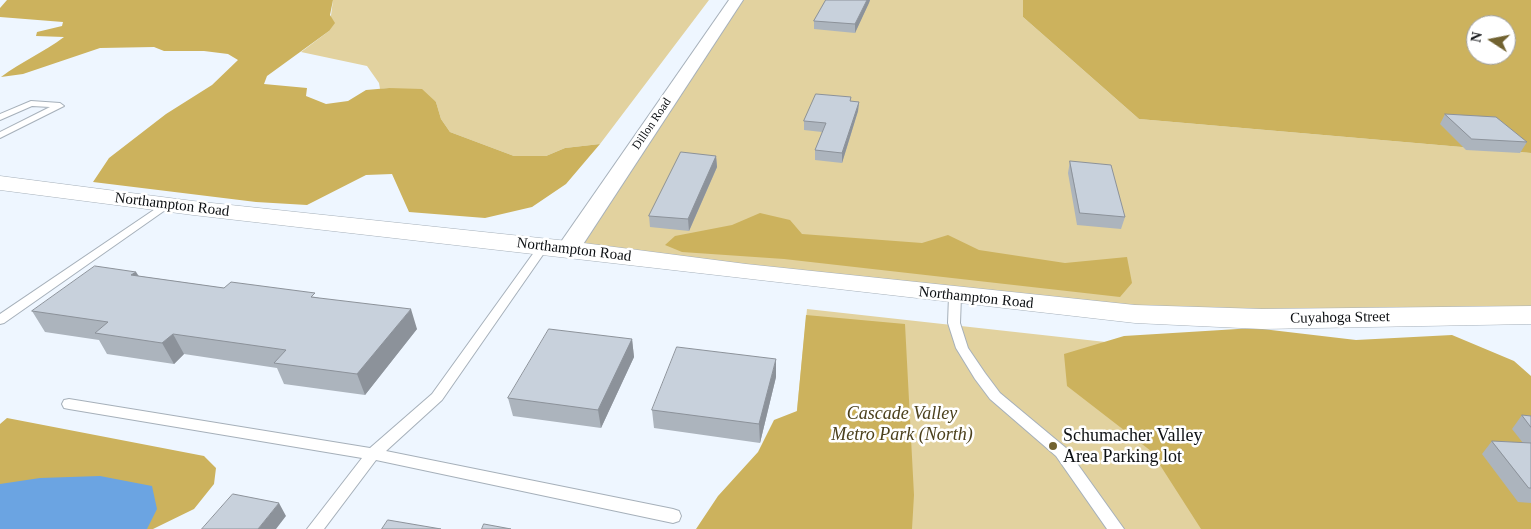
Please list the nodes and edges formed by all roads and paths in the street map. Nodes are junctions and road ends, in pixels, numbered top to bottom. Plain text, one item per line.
1 (736, 0) edge
2 (0, 117) edge
3 (0, 135) edge
4 (0, 183) edge
5 (167, 204) junction
6 (556, 248) junction
7 (955, 296) junction
8 (1149, 314) joint
9 (1531, 315) edge
10 (0, 320) edge
11 (69, 404) dead end
12 (373, 454) junction
13 (673, 516) dead end
14 (315, 529) edge
15 (1116, 529) edge

1 - 6 street, Dillon Road
2 - 3 lane
4 - 5 street, Northampton Road
5 - 6 street, Northampton Road
5 - 10 lane
6 - 7 street, Northampton Road
6 - 12 lane
7 - 8 street, Northampton Road
7 - 15 lane
8 - 9 street, Cuyahoga Street
11 - 12 lane
12 - 13 lane
12 - 14 lane

